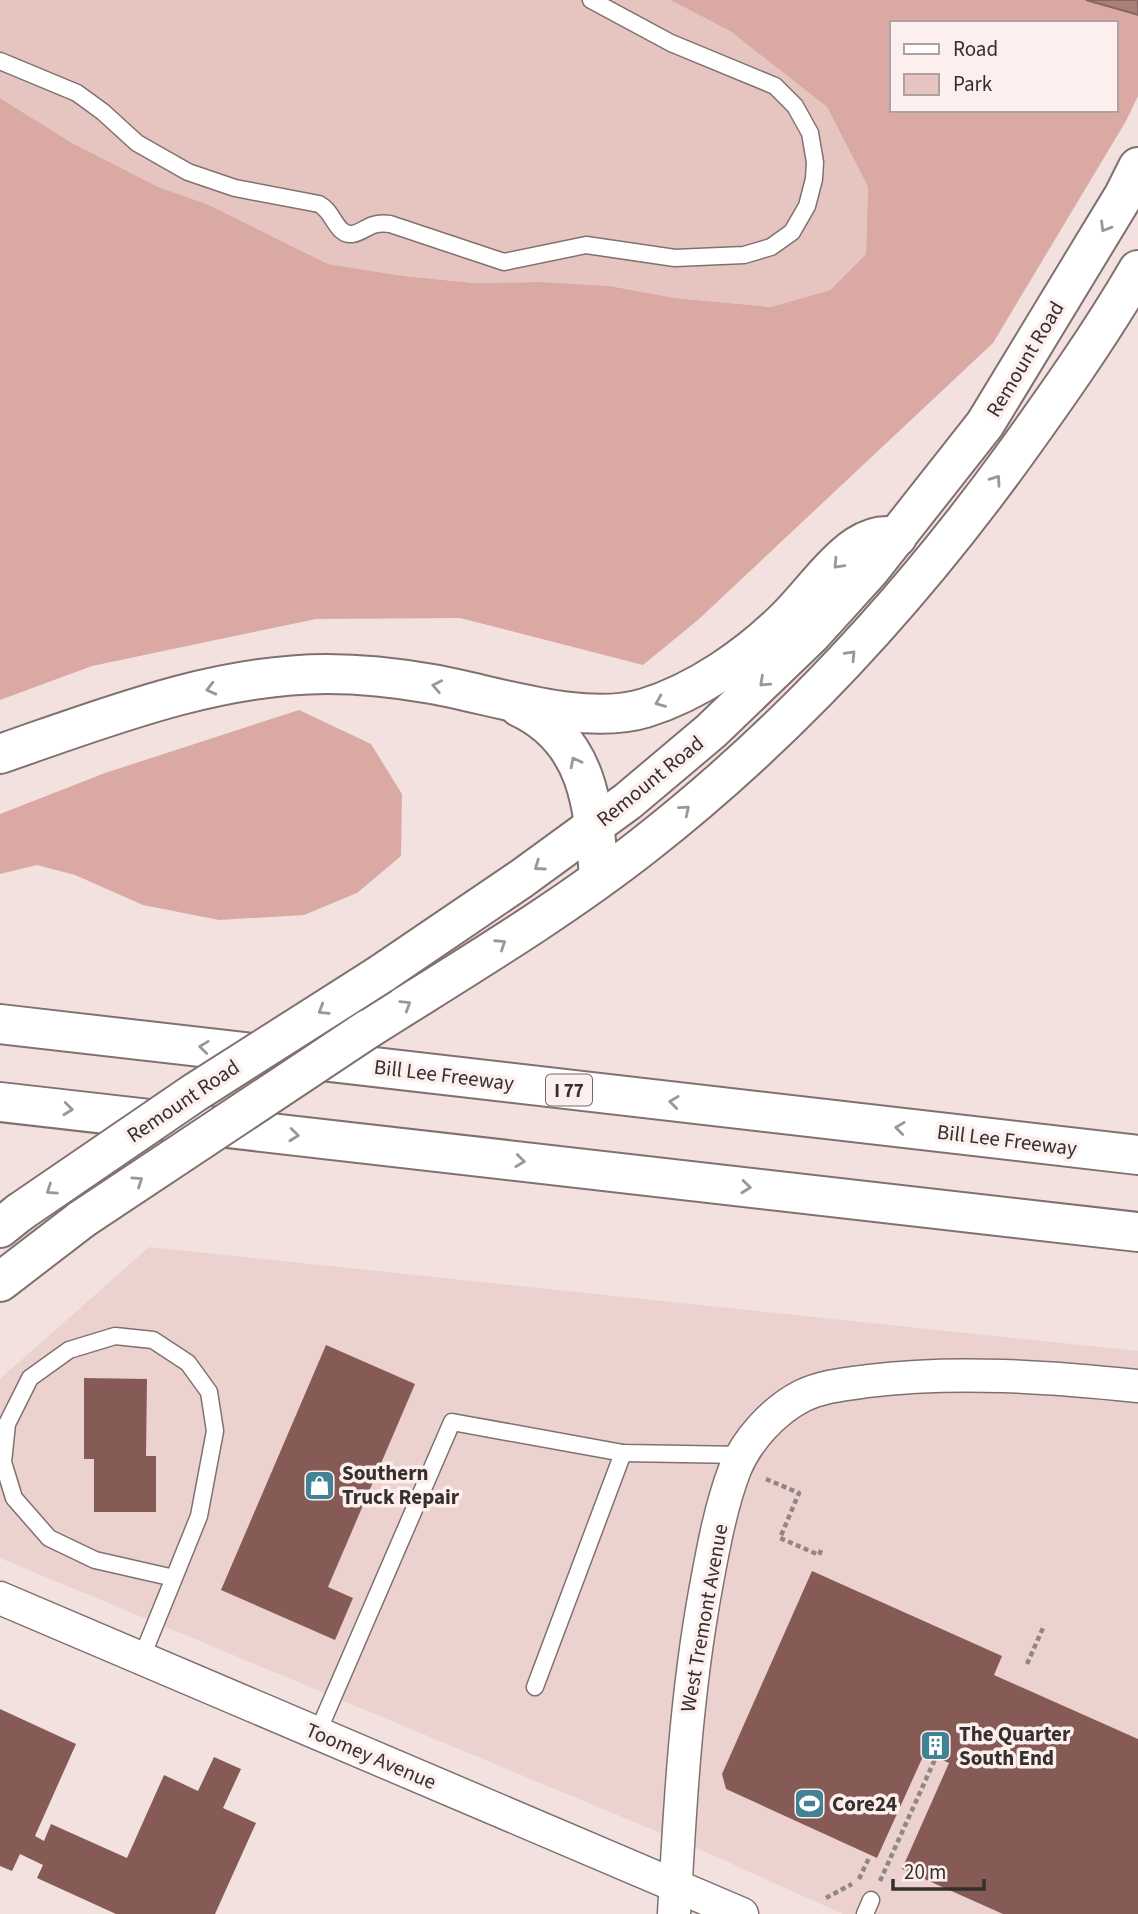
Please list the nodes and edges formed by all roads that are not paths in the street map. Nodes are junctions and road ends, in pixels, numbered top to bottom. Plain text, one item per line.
1 (591, 0) edge
2 (0, 61) edge
3 (1138, 167) edge
4 (1138, 270) edge
5 (897, 537) junction
6 (491, 697) junction
7 (0, 754) edge
8 (595, 827) junction
9 (599, 878) junction
10 (0, 1024) edge
11 (0, 1102) edge
12 (1138, 1155) edge
13 (10, 1220) edge
14 (1138, 1232) edge
15 (0, 1282) edge
16 (1138, 1386) edge
17 (623, 1453) junction
18 (743, 1455) junction
19 (174, 1578) junction
20 (0, 1598) edge
21 (141, 1659) junction
22 (535, 1687) dead end
23 (317, 1734) junction
24 (675, 1899) edge
25 (742, 1914) edge

1 - 2 lane
3 -> 5 main road, Remount Road
9 -> 4 main road, Remount Road
5 -> 6 main road
5 -> 8 main road, Remount Road
6 -> 7 main road
8 -> 6 main road
8 - 9 main road
8 -> 13 main road, Remount Road, bridge
15 -> 9 main road, Remount Road, bridge
12 -> 10 main road, Bill Lee Freeway / I 77
11 -> 14 main road
16 - 18 street, West Tremont Avenue
17 - 18 lane
17 - 22 lane
17 - 23 lane
18 - 24 street, West Tremont Avenue
19 - 19 lane
19 - 21 lane
20 - 21 street, Toomey Avenue
21 - 23 street, Toomey Avenue
23 - 24 street, Toomey Avenue
24 - 25 street, Toomey Avenue

